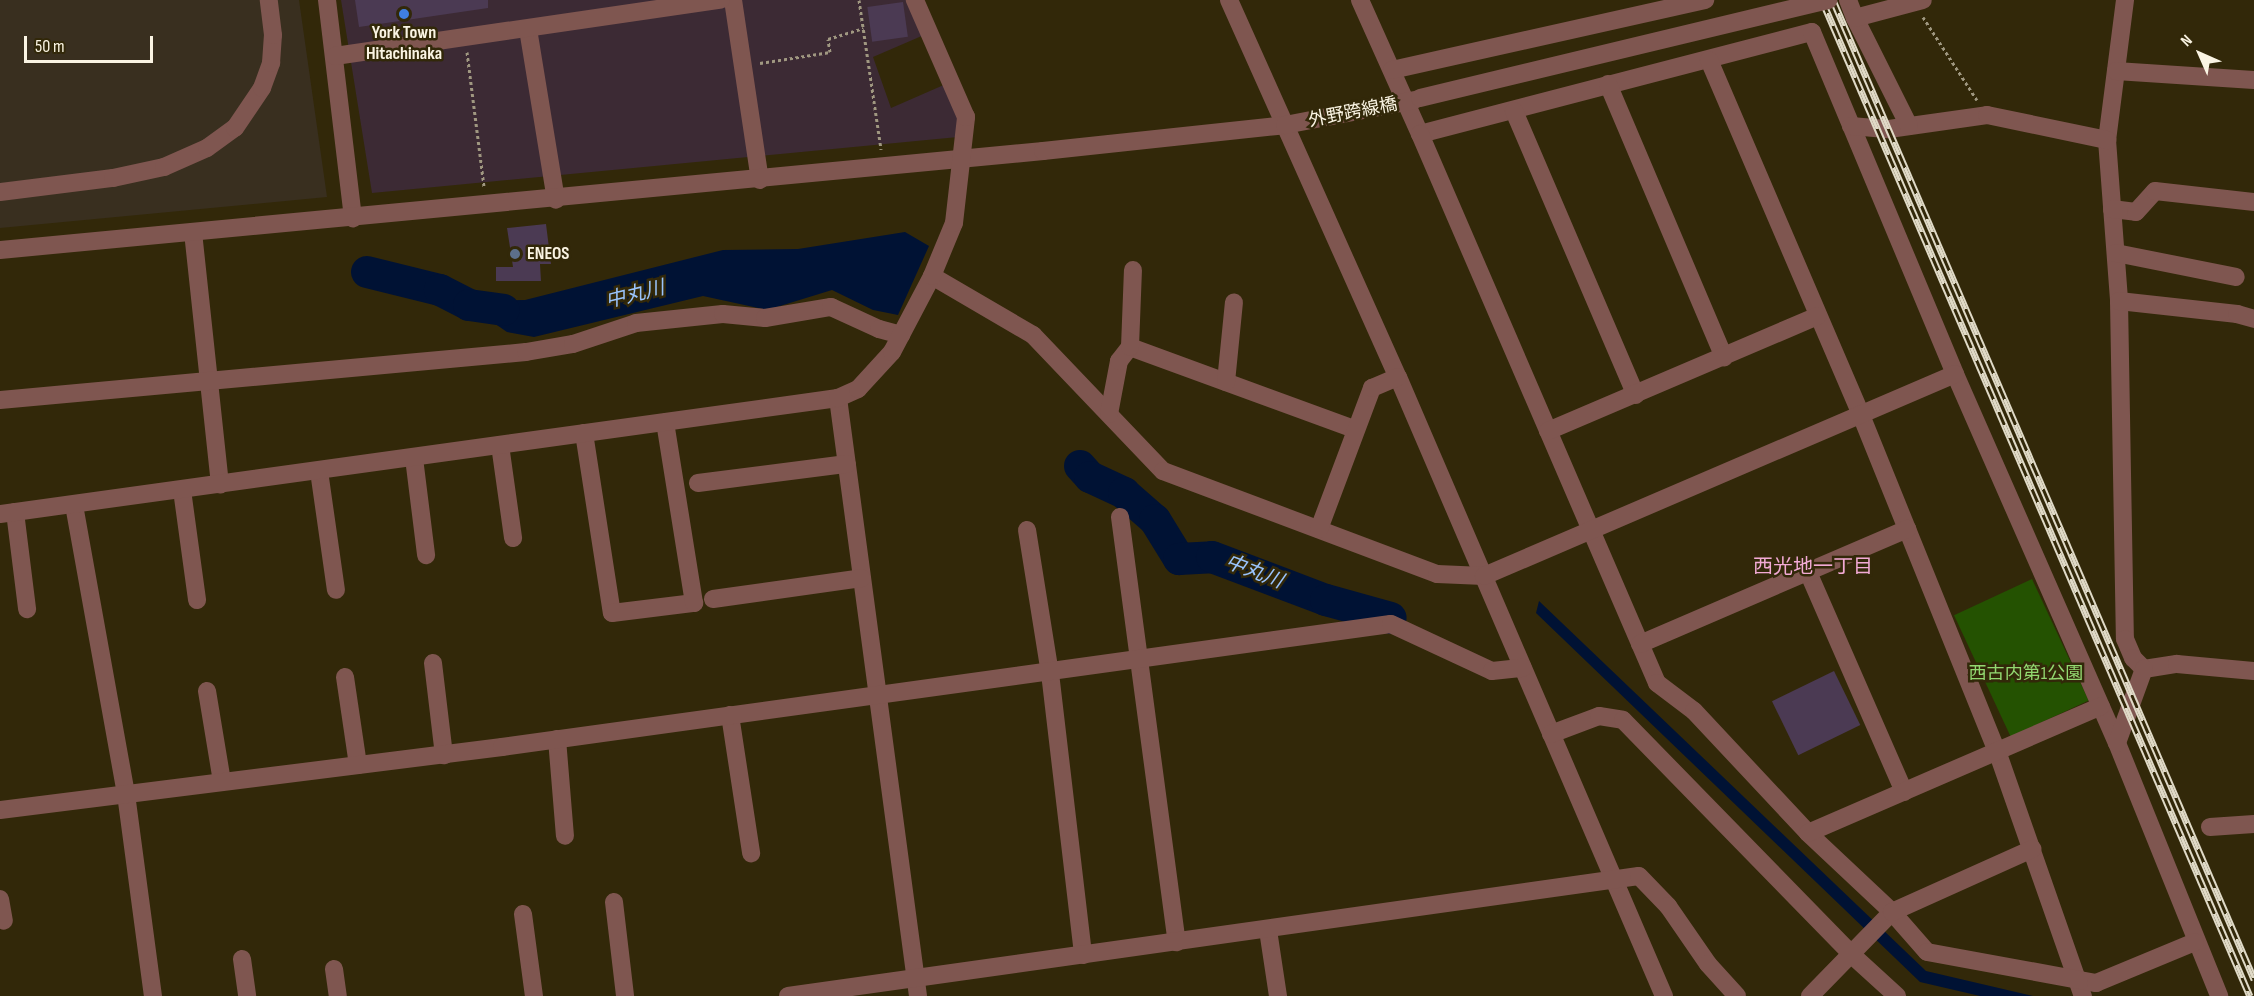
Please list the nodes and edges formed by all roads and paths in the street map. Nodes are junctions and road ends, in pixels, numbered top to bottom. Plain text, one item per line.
1 (269, 0) edge
2 (327, 0) edge
3 (721, 0) edge
4 (733, 0) edge
5 (859, 0) edge
6 (915, 0) edge
7 (1229, 0) edge
8 (1705, 0) edge
9 (1798, 0) edge
10 (1828, 0) edge
11 (1848, 0) edge
12 (2125, 0) edge
13 (1363, 1) edge
14 (1919, 1) edge
15 (1856, 18) junction
16 (863, 28) junction
17 (528, 29) junction
18 (1812, 32) junction
19 (465, 39) junction
20 (335, 56) junction
21 (1709, 60) junction
22 (742, 65) junction
23 (1392, 70) junction
24 (2116, 71) junction
25 (2254, 80) edge
26 (1608, 84) junction
27 (1413, 101) junction
28 (1514, 111) junction
29 (1987, 115) junction
30 (1286, 125) junction
31 (1851, 126) junction
32 (1909, 126) junction
33 (1420, 134) junction
34 (2107, 140) junction
35 (881, 149) dead end
36 (963, 159) junction
37 (760, 180) junction
38 (484, 187) dead end
39 (0, 192) edge
40 (556, 200) junction
41 (2254, 202) edge
42 (2112, 209) junction
43 (353, 218) junction
44 (193, 232) junction
45 (0, 250) edge
46 (2116, 253) junction
47 (1133, 270) dead end
48 (932, 276) junction
49 (2236, 276) dead end
50 (2119, 301) junction
51 (1234, 302) dead end
52 (1818, 316) junction
53 (2254, 319) edge
54 (901, 335) junction
55 (1130, 347) junction
56 (1724, 357) junction
57 (1955, 374) junction
58 (1398, 377) junction
59 (210, 378) junction
60 (1226, 382) junction
61 (1636, 395) junction
62 (838, 398) junction
63 (0, 400) edge
64 (1109, 414) junction
65 (1861, 416) junction
66 (665, 422) junction
67 (1354, 429) junction
68 (1548, 431) junction
69 (584, 434) junction
70 (500, 445) junction
71 (414, 458) junction
72 (847, 464) junction
73 (319, 471) junction
74 (698, 483) dead end
75 (220, 485) junction
76 (182, 490) junction
77 (74, 504) junction
78 (7, 513) edge
79 (1120, 517) dead end
80 (1319, 529) junction
81 (1907, 529) junction
82 (1027, 530) dead end
83 (1591, 531) junction
84 (513, 538) dead end
85 (426, 555) dead end
86 (1808, 572) junction
87 (1484, 576) junction
88 (862, 578) junction
89 (336, 590) dead end
90 (713, 599) dead end
91 (197, 600) dead end
92 (27, 609) dead end
93 (1640, 644) junction
94 (1139, 662) junction
95 (432, 663) dead end
96 (1523, 668) junction
97 (2144, 669) junction
98 (2254, 671) edge
99 (1050, 674) junction
100 (345, 678) dead end
101 (207, 691) dead end
102 (877, 693) junction
103 (2101, 706) junction
104 (730, 715) junction
105 (1551, 734) junction
106 (557, 740) junction
107 (2117, 743) junction
108 (1997, 751) junction
109 (444, 754) junction
110 (358, 765) junction
111 (222, 782) junction
112 (1904, 792) junction
113 (126, 794) junction
114 (0, 810) edge
115 (2254, 824) edge
116 (2210, 827) dead end
117 (1808, 833) junction
118 (565, 836) dead end
119 (2032, 849) junction
120 (751, 853) dead end
121 (1615, 882) junction
122 (0, 899) edge
123 (614, 902) dead end
124 (1892, 912) junction
125 (523, 914) dead end
126 (4, 921) dead end
127 (1268, 930) junction
128 (1177, 942) junction
129 (2194, 942) junction
130 (1083, 955) junction
131 (1852, 955) junction
132 (242, 959) dead end
133 (334, 969) dead end
134 (917, 987) edge
135 (2081, 988) edge
136 (153, 996) edge
137 (247, 996) edge
138 (338, 996) edge
139 (534, 996) edge
140 (625, 996) edge
141 (788, 996) edge
142 (1278, 996) edge
143 (1664, 996) edge
144 (1737, 996) edge
145 (1810, 996) edge
146 (1897, 996) edge
147 (2219, 996) edge

1 - 39 street
2 - 20 street
3 - 17 street
4 - 22 street
5 - 16 path
6 - 36 street
7 - 30 street
8 - 23 street
9 - 18 street
10 - 27 street, 外野跨線橋, bridge
11 - 15 street
12 - 24 street
13 - 23 street
14 - 15 street
14 - 29 path
15 - 32 street
16 - 22 path
16 - 35 path
17 - 19 street
17 - 40 street
18 - 21 street
18 - 31 street
19 - 20 street
19 - 38 path
20 - 43 street
21 - 26 street
21 - 52 street
22 - 37 street
23 - 27 street
24 - 25 street
24 - 34 street
26 - 28 street
26 - 56 street
27 - 30 street, 外野跨線橋
27 - 33 street
28 - 33 street
28 - 61 street
29 - 32 street
29 - 34 street
30 - 36 street, 外野跨線橋
30 - 58 street
31 - 32 street
31 - 57 street
33 - 68 street
34 - 42 street
36 - 37 street, 外野跨線橋
36 - 48 street
37 - 40 street, 外野跨線橋
40 - 43 street, 外野跨線橋
41 - 42 street
42 - 46 street
43 - 44 street, 外野跨線橋
44 - 45 street, 外野跨線橋
44 - 59 street
46 - 49 street
46 - 50 street
47 - 55 street
48 - 54 street
48 - 64 street
50 - 53 street
50 - 97 street
51 - 60 street
52 - 56 street
52 - 65 street
54 - 59 street
54 - 62 street
55 - 60 street
55 - 64 street
56 - 61 street
57 - 65 street
57 - 103 street
58 - 67 street
58 - 87 street
59 - 63 street
59 - 75 street
60 - 67 street
61 - 68 street
62 - 66 street
62 - 72 street
64 - 80 street
65 - 81 street
65 - 83 street
66 - 69 street
66 - 69 street
67 - 80 street
68 - 83 street
69 - 70 street
70 - 71 street
70 - 84 street
71 - 73 street
71 - 85 street
72 - 74 street
72 - 88 street
73 - 75 street
73 - 89 street
75 - 76 street
76 - 77 street
76 - 91 street
77 - 78 street
77 - 113 street
78 - 92 street
79 - 94 street
80 - 87 street
81 - 86 street
81 - 108 street
82 - 99 street
83 - 87 street
83 - 93 street
86 - 93 street
86 - 112 street
87 - 96 street
88 - 90 street
88 - 102 street
93 - 117 street
94 - 96 street
94 - 99 street
94 - 128 street
95 - 109 street
96 - 105 street
97 - 98 street
97 - 107 street
99 - 102 street
99 - 130 street
100 - 110 street
101 - 111 street
102 - 104 street
102 - 134 street
103 - 107 street
103 - 108 street
104 - 106 street
104 - 120 street
105 - 121 street
105 - 131 street
106 - 109 street
106 - 118 street
107 - 129 street
108 - 112 street
108 - 119 street
109 - 110 street
110 - 111 street
111 - 113 street
112 - 117 street
113 - 114 street
113 - 136 street
115 - 116 street
117 - 124 street
119 - 124 street
119 - 135 street
121 - 127 street
121 - 143 street
121 - 144 street
122 - 126 street
123 - 140 street
124 - 131 street
124 - 135 street
125 - 139 street
127 - 128 street
127 - 142 street
128 - 130 street
129 - 135 street
129 - 147 street
130 - 134 street
131 - 145 street
131 - 146 street
132 - 137 street
133 - 138 street
134 - 141 street

